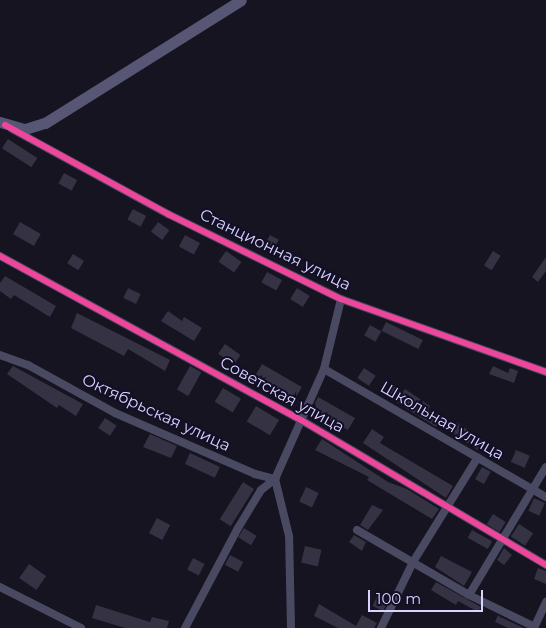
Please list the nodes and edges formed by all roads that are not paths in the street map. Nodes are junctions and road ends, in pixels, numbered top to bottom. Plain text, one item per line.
1 (242, 0) edge
2 (2, 123) edge
3 (0, 256) edge
4 (341, 299) junction
5 (0, 355) edge
6 (324, 369) junction
7 (546, 372) edge
8 (301, 420) junction
9 (478, 457) junction
10 (546, 467) edge
11 (275, 479) junction
12 (533, 489) junction
13 (546, 497) edge
14 (447, 508) junction
15 (357, 530) dead end
16 (502, 540) junction
17 (413, 562) junction
18 (546, 565) edge
19 (0, 587) edge
20 (470, 595) junction
21 (546, 602) edge
22 (81, 628) edge
23 (185, 628) edge
24 (291, 628) edge
25 (381, 628) edge
26 (534, 628) edge

1 - 2 street
2 - 4 street, Станционная улица
3 - 8 street, Советская улица
4 - 6 street
4 - 7 street, Станционная улица
5 - 11 street, Октябрьская улица
6 - 8 street
6 - 9 street, Школьная улица
8 - 11 street
8 - 14 street, Советская улица
9 - 12 street, Школьная улица
9 - 14 street
10 - 12 street
11 - 23 street
11 - 24 street
12 - 13 street, Школьная улица
12 - 16 street
14 - 16 street, Советская улица
14 - 17 street
15 - 17 street
16 - 18 street, Советская улица
16 - 20 street
17 - 20 street
17 - 25 street
19 - 22 street
20 - 26 street
21 - 26 street

